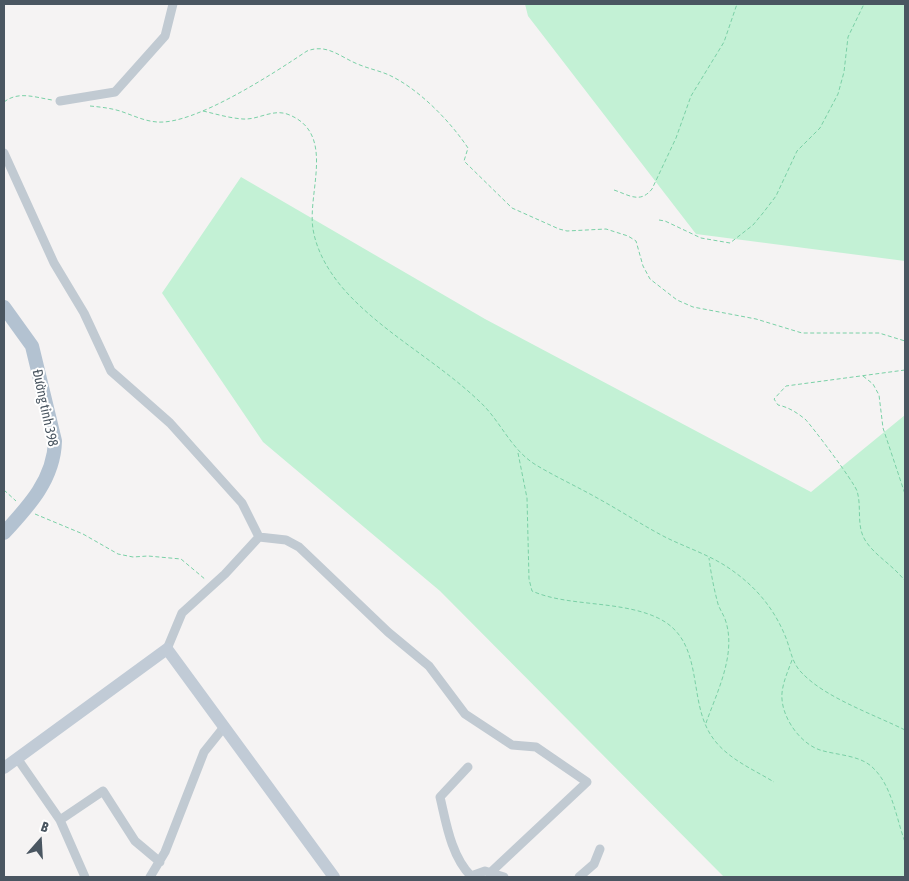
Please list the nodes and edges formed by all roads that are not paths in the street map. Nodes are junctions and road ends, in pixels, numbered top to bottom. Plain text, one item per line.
1 (173, 4) edge
2 (60, 101) road end
3 (4, 152) edge
4 (4, 307) edge
5 (4, 533) edge
6 (259, 537) junction
7 (167, 649) junction
8 (224, 727) junction
9 (17, 758) junction
10 (468, 767) dead end
11 (4, 768) edge
12 (60, 820) junction
13 (600, 849) dead end
14 (160, 862) junction
15 (491, 872) junction
16 (85, 877) edge
17 (150, 877) edge
18 (334, 877) edge
19 (504, 877) edge
20 (579, 877) edge

1 - 2 street
3 - 6 street
4 - 5 main road, Đường tỉnh 398
6 - 7 street
6 - 15 street
7 - 8 street
7 - 9 street
8 - 14 street
8 - 18 street
9 - 11 street
9 - 12 street
10 - 15 street
12 - 14 street
12 - 16 street
13 - 20 street
14 - 17 street
15 - 19 street

